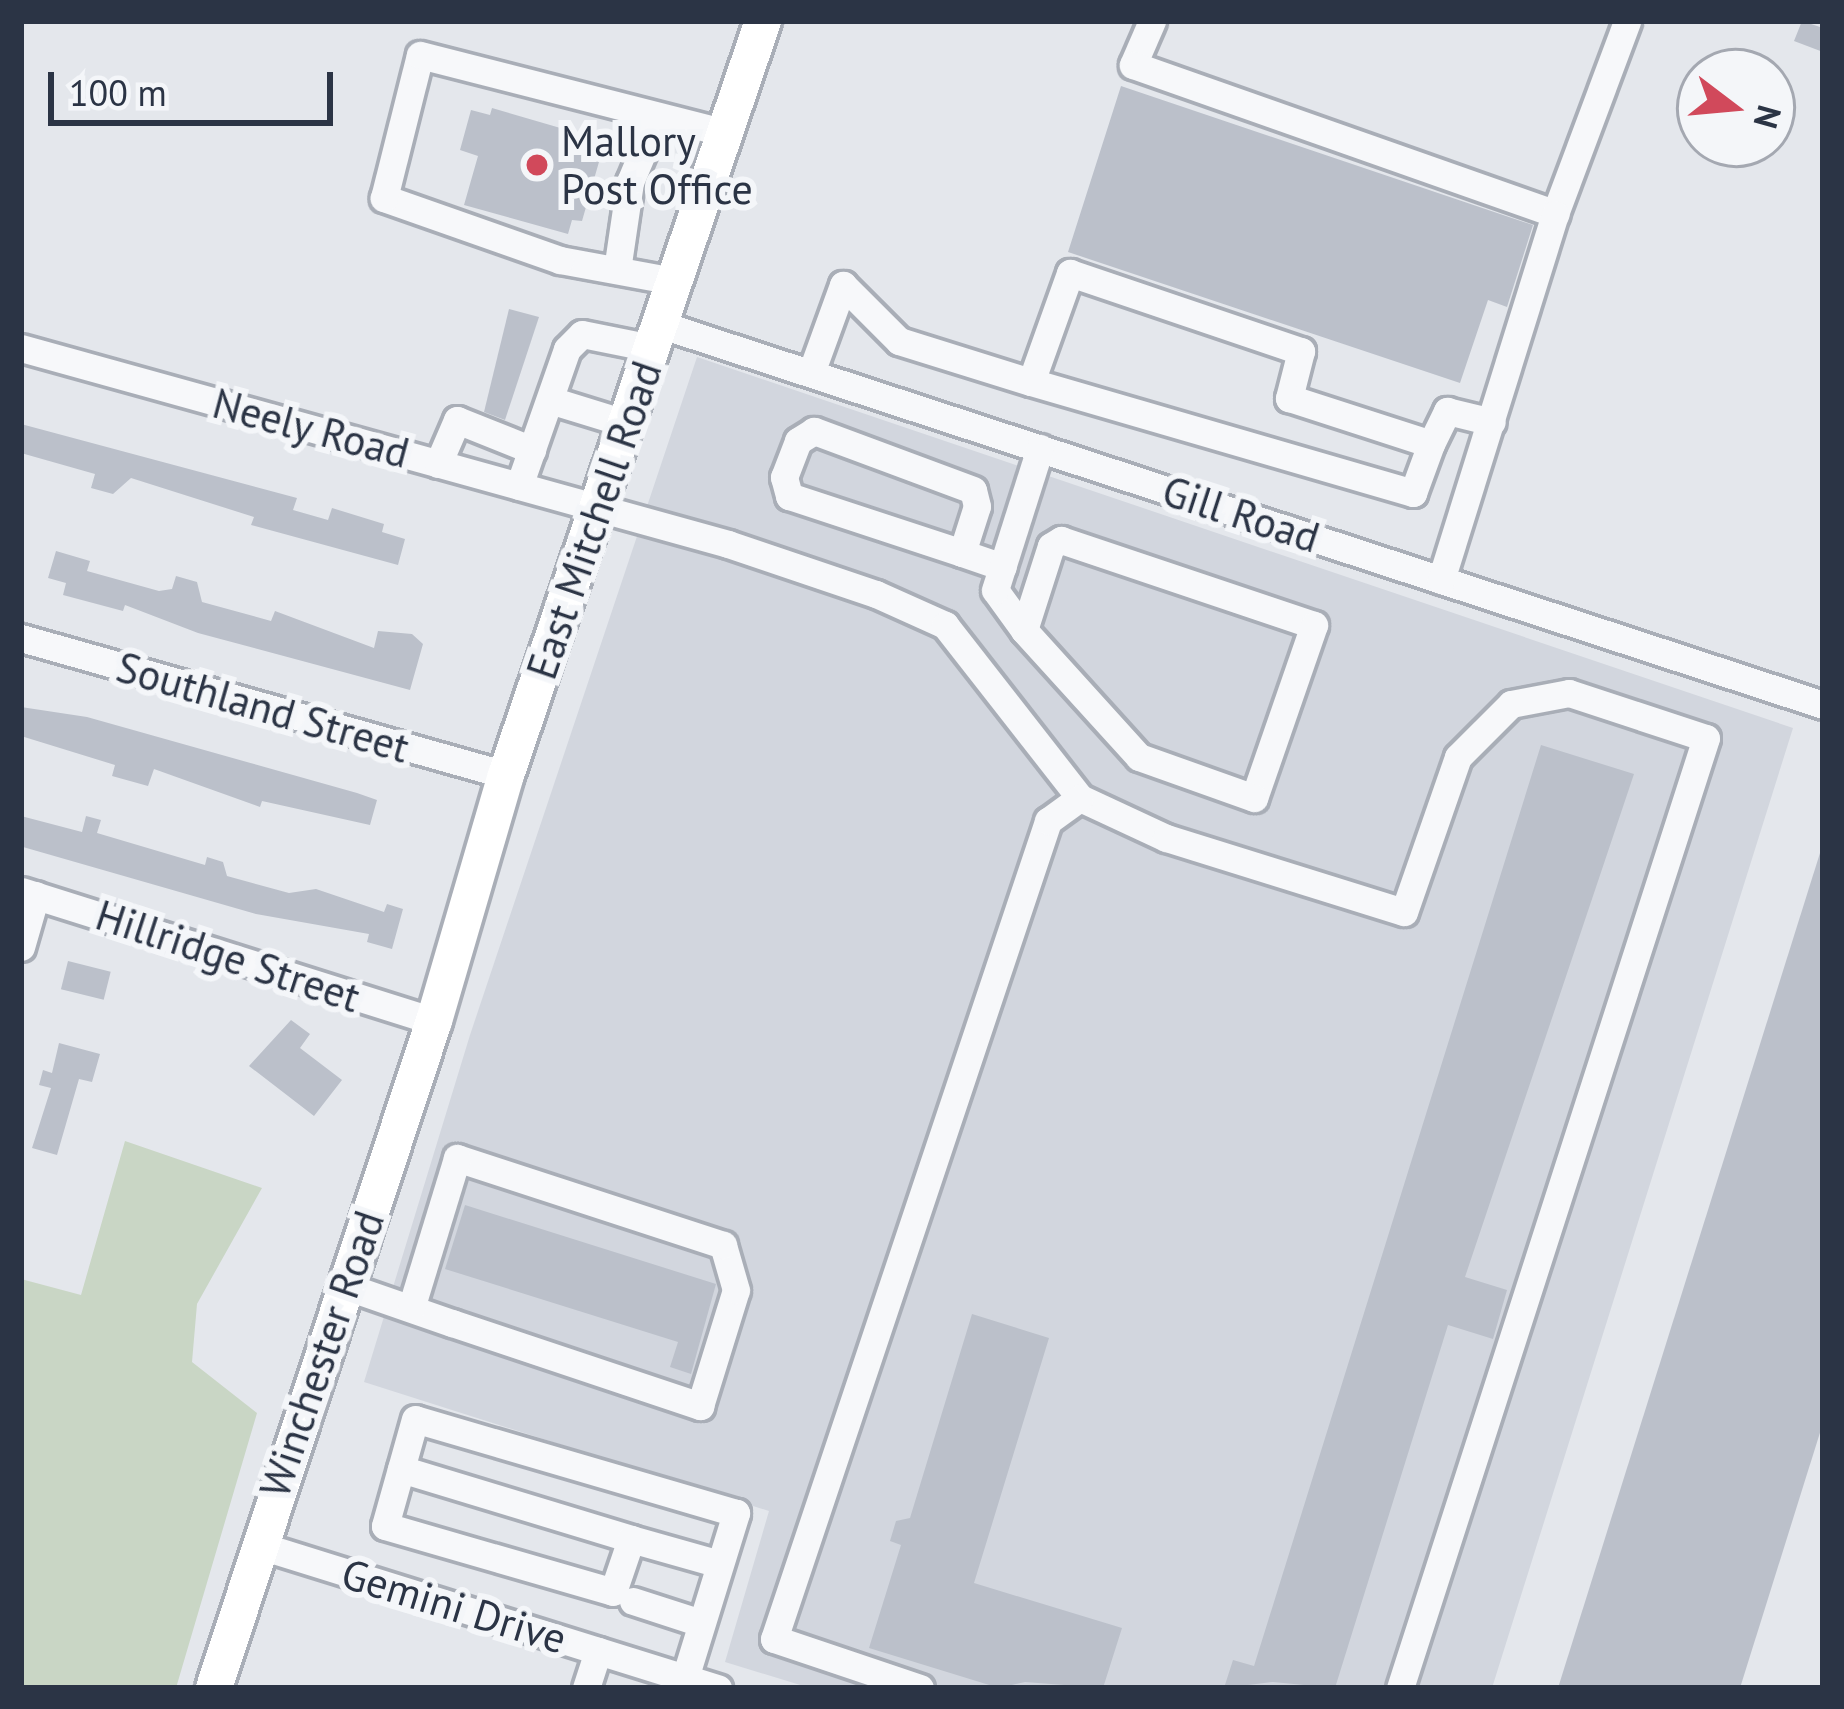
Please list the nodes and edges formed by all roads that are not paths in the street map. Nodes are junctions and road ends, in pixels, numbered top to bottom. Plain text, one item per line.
1 (763, 21) edge
2 (1151, 21) edge
3 (1627, 21) edge
4 (656, 119) junction
5 (725, 133) junction
6 (1555, 214) junction
7 (617, 270) junction
8 (674, 281) junction
9 (656, 336) junction
10 (21, 348) edge
11 (811, 373) junction
12 (1031, 382) junction
13 (550, 400) junction
14 (1492, 422) junction
15 (628, 424) junction
16 (1430, 444) junction
17 (1040, 448) junction
18 (532, 449) junction
19 (438, 464) junction
20 (519, 486) junction
21 (602, 509) junction
22 (962, 553) junction
23 (1003, 566) junction
24 (1441, 580) junction
25 (1024, 631) junction
26 (21, 638) edge
27 (1823, 705) edge
28 (506, 775) junction
29 (1080, 798) junction
30 (28, 893) edge
31 (21, 946) edge
32 (434, 1021) junction
33 (345, 1286) junction
34 (411, 1308) junction
35 (401, 1469) junction
36 (631, 1539) junction
37 (258, 1545) junction
38 (720, 1564) junction
39 (633, 1601) dead end
40 (701, 1623) junction
41 (598, 1651) junction
42 (685, 1678) junction
43 (214, 1688) edge
44 (586, 1688) edge
45 (718, 1688) edge
46 (920, 1688) edge
47 (1400, 1688) edge

1 - 5 main road, East Mitchell Road
2 - 6 street
3 - 6 street
4 - 5 street
4 - 7 street
4 - 7 street
5 - 8 main road, East Mitchell Road
6 - 14 street
7 - 8 street
8 - 9 main road, East Mitchell Road
9 - 11 street, Gill Road
9 - 13 street, Gill Road
9 - 15 main road, East Mitchell Road
10 - 19 street, Neely Road
11 - 12 street
11 - 17 street, Gill Road
12 - 16 street
12 - 16 street
13 - 15 street
13 - 18 street
14 - 16 street
14 - 24 street
15 - 21 main road, East Mitchell Road
17 - 23 street
17 - 24 street, Gill Road
18 - 19 street
18 - 20 street
19 - 20 street, Neely Road
20 - 21 street, Neely Road
21 - 28 main road, East Mitchell Road
21 - 29 street, Neely Road
22 - 22 street
22 - 23 street
23 - 25 street
24 - 27 street, Gill Road
25 - 25 street
26 - 28 street, Southland Street
28 - 32 main road, East Mitchell Road
29 - 46 street
29 - 47 street
30 - 31 street
30 - 32 street, Hillridge Street
32 - 33 main road, Winchester Road
33 - 34 street
33 - 37 main road, Winchester Road
34 - 34 street
35 - 36 street
35 - 36 street
35 - 38 street
36 - 38 street
37 - 41 street, Gemini Drive
37 - 43 main road, Winchester Road
38 - 40 street
39 - 40 street
40 - 42 street
41 - 42 street, Gemini Drive
41 - 44 street
42 - 45 street, Gemini Drive

